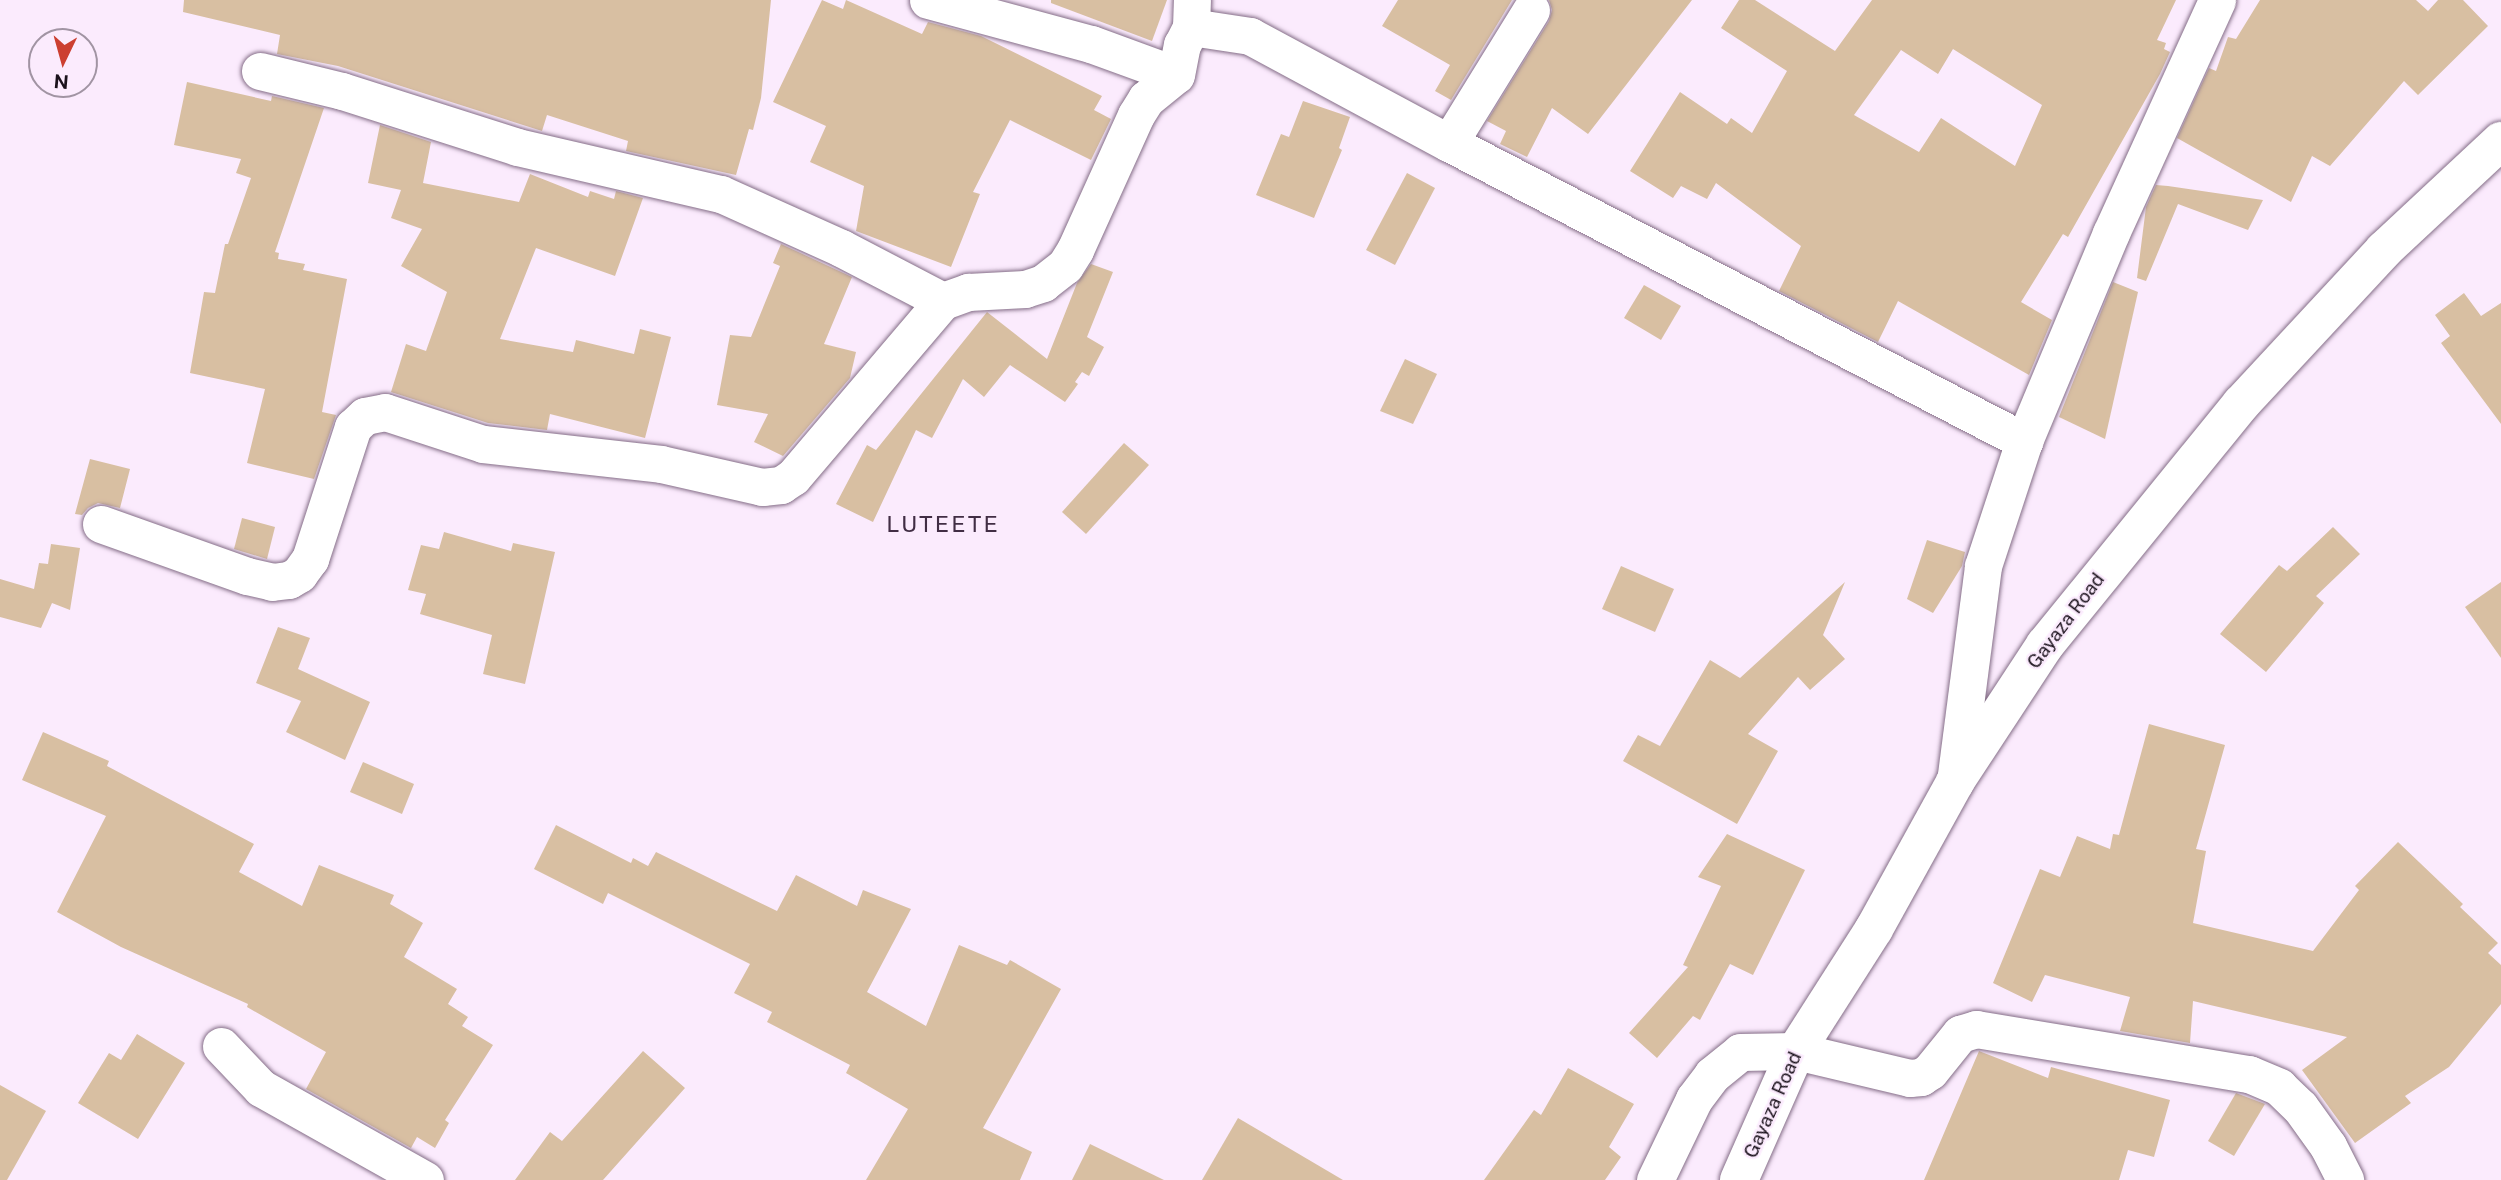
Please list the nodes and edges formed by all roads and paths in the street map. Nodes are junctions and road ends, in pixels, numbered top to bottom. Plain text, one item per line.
1 (928, 0) edge
2 (2217, 0) edge
3 (1531, 10) dead end
4 (1191, 14) edge
5 (260, 71) dead end
6 (1176, 75) junction
7 (2501, 141) edge
8 (1449, 144) junction
9 (943, 301) junction
10 (2024, 441) junction
11 (101, 524) dead end
12 (1955, 782) junction
13 (221, 1046) dead end
14 (1796, 1051) junction
15 (425, 1180) edge
16 (1655, 1180) edge
17 (1739, 1180) edge
18 (2345, 1180) edge

1 - 6 street
2 - 10 street
3 - 8 street
4 - 6 street
4 - 8 street
5 - 9 street
6 - 9 street
7 - 12 main road, Gayaza Road
8 - 10 street
9 - 11 street
10 - 12 street
12 - 14 main road, Gayaza Road
13 - 15 street
14 - 16 street
14 - 17 main road, Gayaza Road
14 - 18 street

